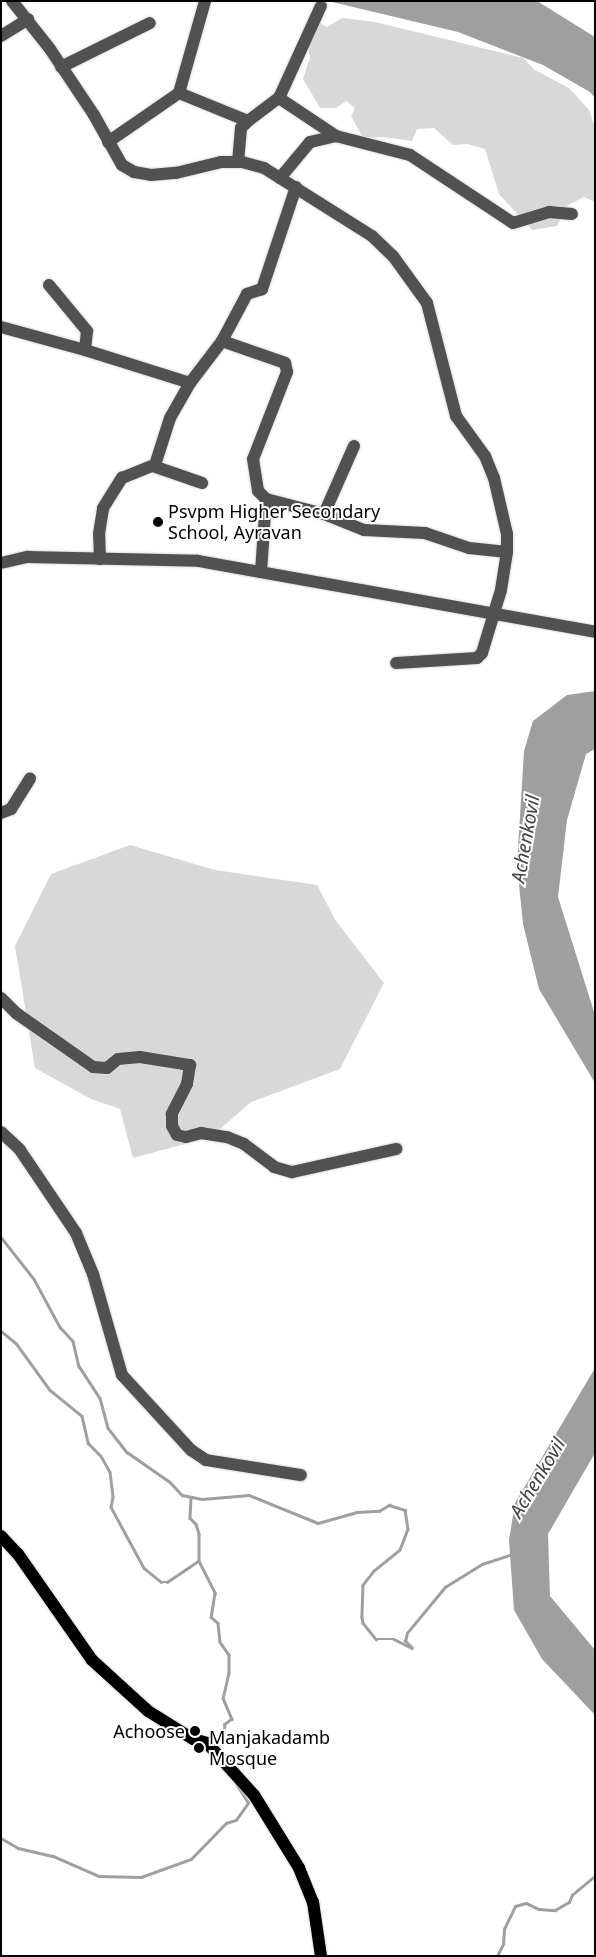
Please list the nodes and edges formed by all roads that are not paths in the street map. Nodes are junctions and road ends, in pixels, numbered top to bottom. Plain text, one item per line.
1 (12, 1) edge
2 (205, 1) edge
3 (321, 6) dead end
4 (28, 19) junction
5 (150, 23) dead end
6 (1, 36) edge
7 (61, 67) junction
8 (179, 94) junction
9 (278, 98) junction
10 (248, 121) junction
11 (336, 136) junction
12 (108, 142) junction
13 (238, 162) junction
14 (280, 178) junction
15 (296, 188) junction
16 (572, 214) dead end
17 (49, 285) dead end
18 (1, 327) edge
19 (222, 341) junction
20 (85, 350) junction
21 (190, 383) junction
22 (354, 446) dead end
23 (153, 466) junction
24 (202, 483) dead end
25 (266, 500) junction
26 (324, 514) junction
27 (507, 552) junction
28 (100, 558) junction
29 (1, 562) edge
30 (261, 572) junction
31 (494, 613) junction
32 (595, 632) edge
33 (396, 663) dead end
34 (30, 779) dead end
35 (1, 814) edge
36 (1, 998) edge
37 (1, 1132) edge
38 (396, 1150) dead end
39 (301, 1475) dead end
40 (1, 1536) edge
41 (322, 1956) edge

1 - 4 street
2 - 8 street
3 - 9 street
4 - 6 street
4 - 7 street
5 - 7 street
7 - 12 street
8 - 10 street
8 - 12 street
9 - 10 street
9 - 11 street
10 - 13 street
11 - 14 street
11 - 16 street
12 - 13 street
13 - 14 street
14 - 15 street
15 - 19 street
15 - 27 street
17 - 20 street
18 - 20 street
19 - 21 street
19 - 25 street
20 - 21 street
21 - 23 street
22 - 26 street
23 - 24 street
23 - 28 street
25 - 26 street
25 - 30 street
26 - 27 street
27 - 31 street
28 - 29 street
28 - 30 street
30 - 31 street
31 - 32 street
31 - 33 street
34 - 35 street
36 - 38 street
37 - 39 street
40 - 41 main road

